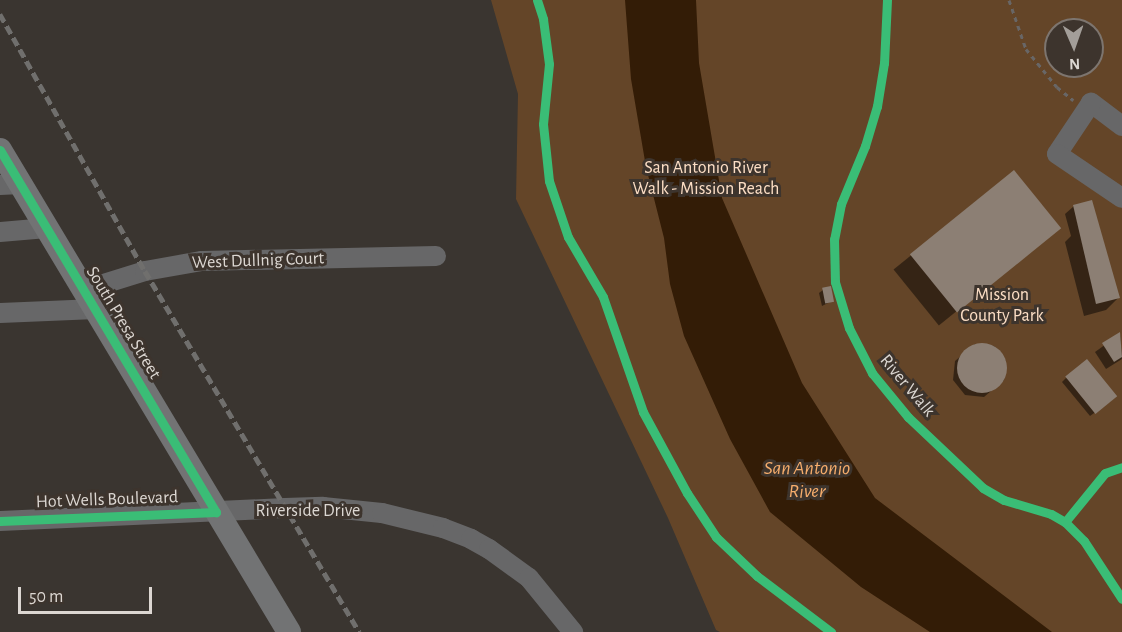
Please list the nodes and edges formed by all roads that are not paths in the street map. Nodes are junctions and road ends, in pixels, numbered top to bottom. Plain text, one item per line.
1 (1122, 126) edge
2 (0, 150) edge
3 (10, 185) edge
4 (1121, 202) edge
5 (47, 228) junction
6 (0, 232) edge
7 (436, 256) dead end
8 (90, 300) junction
9 (0, 312) edge
10 (216, 512) junction
11 (0, 521) edge
12 (289, 632) edge
13 (573, 632) edge

1 - 4 street
2 - 3 main road, South Presa Street
3 - 5 main road, South Presa Street
5 - 6 street
5 - 8 main road, South Presa Street
7 - 8 street, West Dullnig Court
8 - 9 street, West Dullnig Court
8 - 10 main road, South Presa Street
10 - 11 street, Hot Wells Boulevard
10 - 12 main road, South Presa Street
10 - 13 street, Riverside Drive

